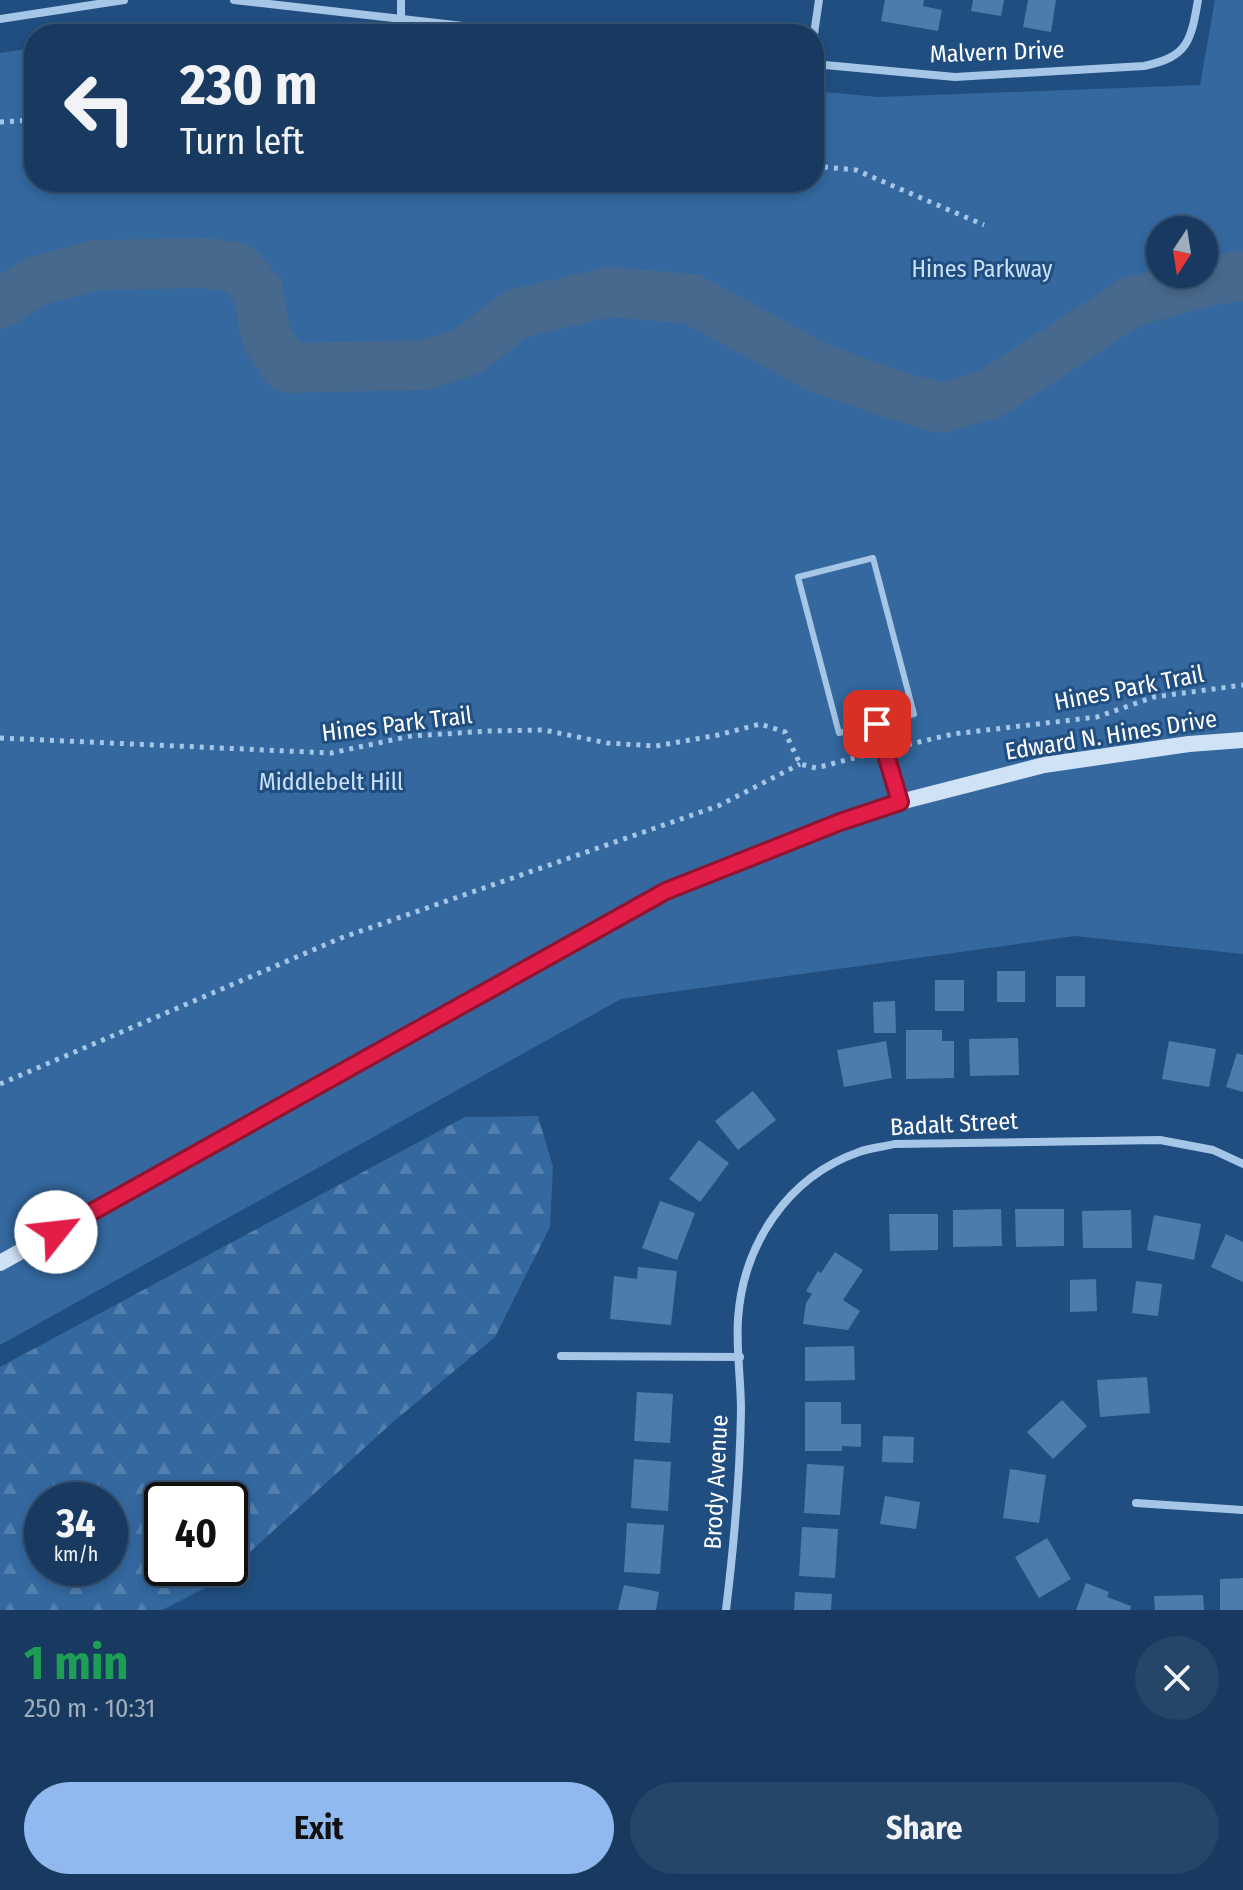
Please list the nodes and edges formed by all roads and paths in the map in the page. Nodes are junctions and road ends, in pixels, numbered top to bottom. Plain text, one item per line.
1 (124, 0) edge
2 (234, 0) edge
3 (401, 0) edge
4 (819, 0) edge
5 (1198, 0) edge
6 (0, 19) edge
7 (401, 19) junction
8 (446, 24) edge
9 (815, 24) edge
10 (824, 65) edge
11 (24, 121) edge
12 (0, 122) edge
13 (824, 167) edge
14 (984, 225) dead end
15 (1243, 685) edge
16 (877, 724) junction
17 (0, 738) edge
18 (1243, 740) edge
19 (885, 750) junction
20 (800, 764) junction
21 (900, 802) junction
22 (0, 1084) edge
23 (1243, 1164) edge
24 (0, 1263) edge
25 (561, 1356) dead end
26 (740, 1357) junction
27 (1136, 1503) dead end
28 (1243, 1510) edge
29 (726, 1610) edge

1 - 6 street
2 - 7 street
3 - 7 street
4 - 9 street
5 - 10 street, Malvern Drive
7 - 8 street
11 - 12 path
13 - 14 path
15 - 19 path, Hines Park Trail
16 - 16 lane
16 - 19 lane
17 - 20 path, Hines Park Trail
18 - 21 street, Edward N. Hines Drive
19 - 20 path, Hines Park Trail
19 - 21 lane
20 - 22 path
21 - 24 street, Edward N. Hines Drive
23 - 26 street, Badalt Street
25 - 26 street
26 - 29 street, Brody Avenue
27 - 28 street

